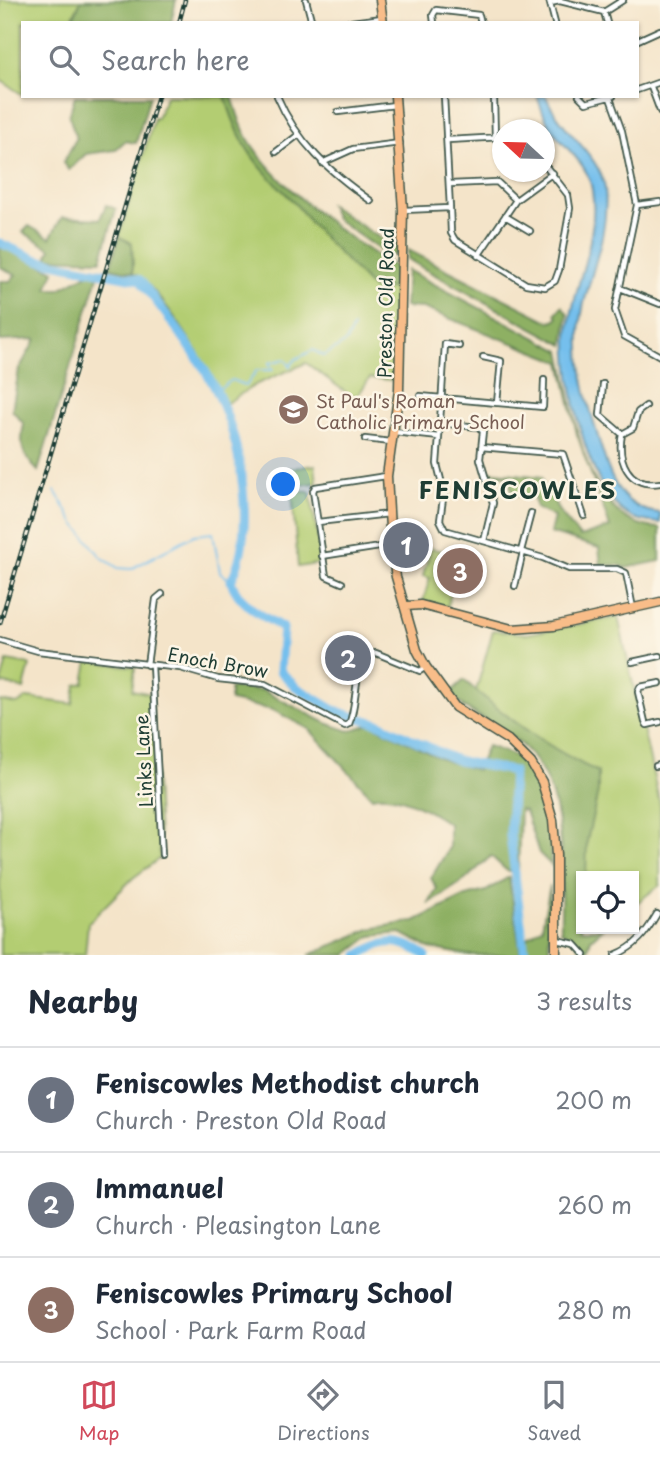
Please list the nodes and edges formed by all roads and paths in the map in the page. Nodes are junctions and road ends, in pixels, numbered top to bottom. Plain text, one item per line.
1 (306, 0) edge
2 (380, 0) edge
3 (623, 0) edge
4 (549, 1) edge
5 (604, 12) junction
6 (311, 21) edge
7 (383, 21) edge
8 (434, 21) edge
9 (480, 21) edge
10 (554, 21) edge
11 (606, 21) edge
12 (660, 30) edge
13 (639, 40) edge
14 (660, 82) edge
15 (651, 87) junction
16 (639, 90) edge
17 (278, 98) edge
18 (444, 98) edge
19 (494, 98) edge
20 (581, 98) edge
21 (608, 98) edge
22 (612, 98) edge
23 (396, 100) edge
24 (660, 111) edge
25 (338, 112) dead end
26 (495, 119) edge
27 (297, 136) junction
28 (492, 138) edge
29 (448, 140) junction
30 (400, 143) junction
31 (276, 152) dead end
32 (322, 163) junction
33 (555, 176) edge
34 (541, 182) edge
35 (450, 184) junction
36 (516, 200) junction
37 (371, 201) dead end
38 (660, 202) edge
39 (637, 205) junction
40 (450, 208) junction
41 (403, 210) junction
42 (505, 216) junction
43 (530, 231) dead end
44 (478, 256) junction
45 (620, 288) junction
46 (660, 304) edge
47 (459, 346) dead end
48 (660, 356) edge
49 (483, 357) dead end
50 (544, 380) dead end
51 (603, 384) dead end
52 (420, 397) dead end
53 (441, 399) junction
54 (498, 402) junction
55 (646, 406) dead end
56 (440, 423) junction
57 (393, 432) junction
58 (622, 434) junction
59 (439, 437) junction
60 (365, 439) dead end
61 (391, 442) junction
62 (481, 447) junction
63 (387, 476) junction
64 (660, 483) edge
65 (389, 513) junction
66 (531, 513) dead end
67 (584, 516) dead end
68 (318, 522) junction
69 (484, 541) junction
70 (386, 546) dead end
71 (522, 552) junction
72 (322, 556) junction
73 (342, 583) dead end
74 (515, 586) dead end
75 (162, 594) dead end
76 (660, 602) edge
77 (407, 606) junction
78 (634, 610) junction
79 (1, 640) edge
80 (660, 656) edge
81 (632, 662) dead end
82 (149, 665) junction
83 (426, 667) junction
84 (660, 683) edge
85 (660, 722) edge
86 (162, 855) dead end
87 (657, 914) dead end
88 (557, 940) junction
89 (556, 955) edge
90 (585, 955) edge
91 (615, 955) edge

1 - 6 street
2 - 7 main road
3 - 5 street
4 - 5 street
4 - 10 street
5 - 11 street
8 - 9 street
12 - 13 street
14 - 15 street
15 - 16 street
15 - 24 street
17 - 27 street
18 - 29 street
19 - 26 street
20 - 21 street
22 - 39 street
23 - 25 street
23 - 30 main road, Preston Old Road
27 - 31 street
27 - 32 street
28 - 29 street
29 - 35 street
30 - 32 street
30 - 41 main road, Preston Old Road
32 - 37 street
33 - 44 street
34 - 36 street
35 - 36 street
35 - 40 street
36 - 42 street
38 - 39 street
39 - 45 street
40 - 41 street
40 - 44 street
41 - 57 main road, Preston Old Road
42 - 43 street
42 - 44 street
45 - 46 street
45 - 48 street
47 - 53 street
49 - 54 street
50 - 54 street
51 - 58 street
52 - 53 street
53 - 54 street
53 - 56 street
55 - 58 street
56 - 59 street
56 - 62 street
57 - 59 street
57 - 61 main road, Preston Old Road
58 - 64 street
59 - 69 street
60 - 61 street
61 - 63 main road, Preston Old Road
62 - 67 street
62 - 69 street
63 - 65 main road, Preston Old Road
63 - 68 street
65 - 68 street
65 - 77 main road, Preston Old Road
66 - 71 street
68 - 72 street
69 - 71 street
70 - 72 street
71 - 74 street
71 - 78 street
72 - 73 street
75 - 82 street, Links Lane
76 - 78 main road
77 - 78 main road
77 - 83 main road, Preston Old Road
79 - 82 street, Enoch Brow
80 - 81 street
82 - 83 street, Enoch Brow
82 - 86 street, Links Lane
83 - 88 main road, Preston Old Road
84 - 85 street
87 - 91 street
88 - 89 main road, Preston Old Road
88 - 90 street

